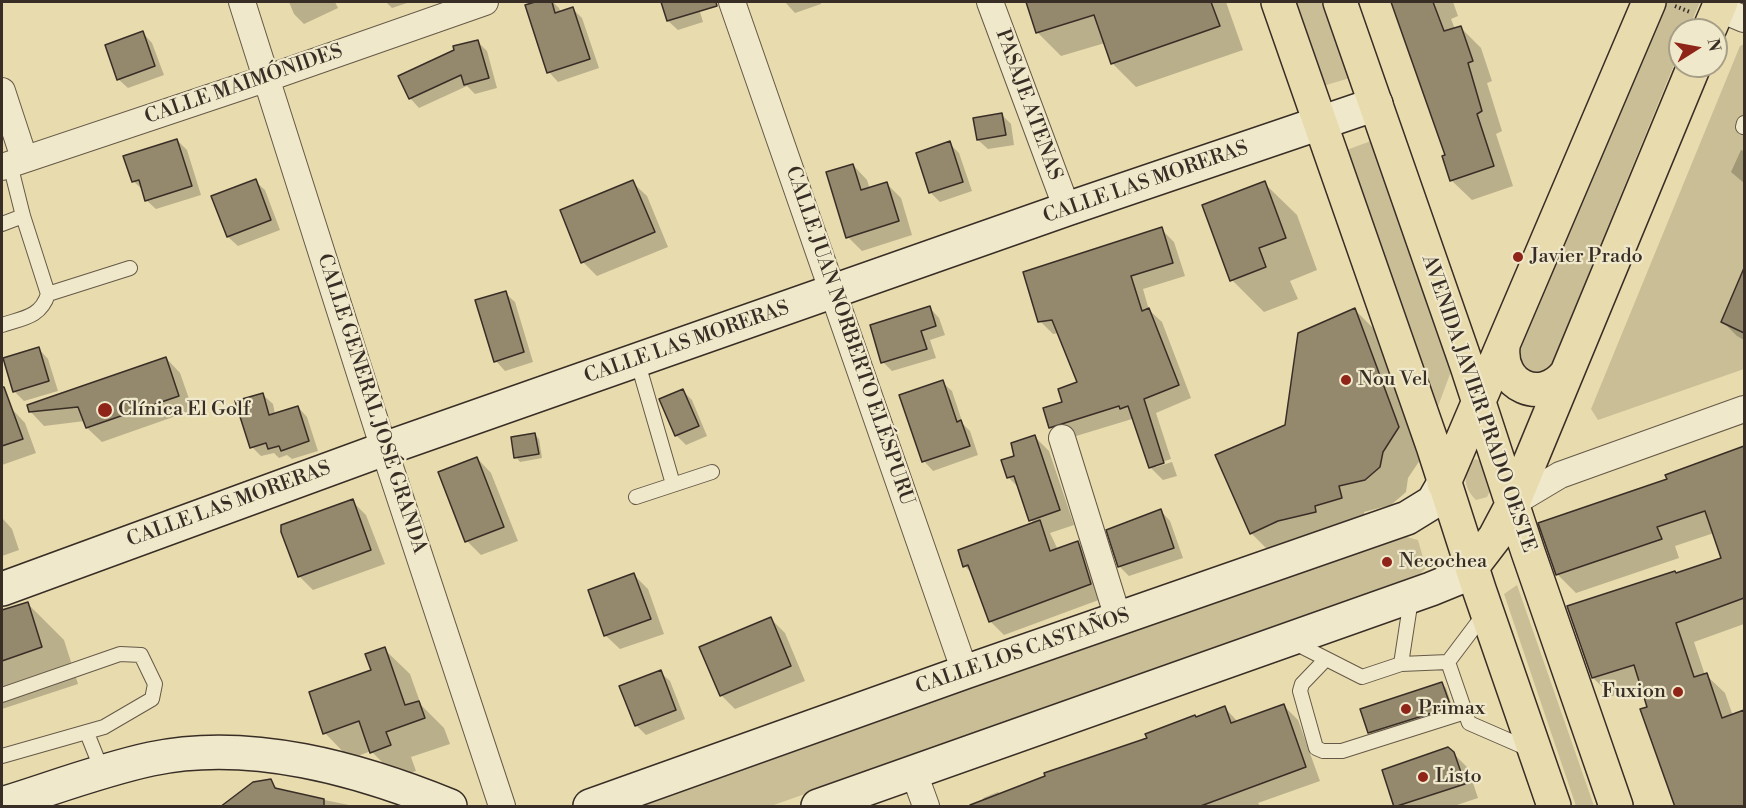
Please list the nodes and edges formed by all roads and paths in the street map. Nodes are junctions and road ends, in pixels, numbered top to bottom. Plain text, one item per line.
1 (242, 2) edge
2 (485, 2) edge
3 (732, 2) edge
4 (990, 2) edge
5 (1278, 2) edge
6 (1340, 2) edge
7 (1649, 2) edge
8 (268, 78) junction
9 (1689, 78) edge
10 (2, 91) edge
11 (1376, 104) junction
12 (1321, 123) junction
13 (12, 163) edge
14 (1067, 209) junction
15 (23, 216) junction
16 (2, 224) edge
17 (130, 268) dead end
18 (834, 292) junction
19 (48, 294) junction
20 (2, 325) edge
21 (1503, 347) junction
22 (637, 360) junction
23 (1566, 374) junction
24 (1479, 402) junction
25 (1744, 409) edge
26 (1062, 438) dead end
27 (384, 449) junction
28 (712, 472) dead end
29 (1444, 483) junction
30 (674, 484) junction
31 (636, 497) dead end
32 (1513, 503) junction
33 (1472, 567) junction
34 (2, 589) edge
35 (1411, 596) junction
36 (1487, 612) junction
37 (1119, 618) junction
38 (1288, 640) junction
39 (1326, 659) junction
40 (1448, 662) junction
41 (1401, 664) junction
42 (965, 672) junction
43 (2, 695) edge
44 (1465, 712) junction
45 (87, 733) junction
46 (1535, 752) junction
47 (2, 756) edge
48 (103, 773) junction
49 (914, 773) junction
50 (2, 804) edge
51 (450, 807) edge
52 (502, 807) edge
53 (590, 807) edge
54 (818, 807) edge
55 (926, 807) edge
56 (1554, 807) edge
57 (1616, 807) edge

1 - 8 street, CALLE GENERAL JOSÉ GRANDA
2 - 8 street, CALLE MAIMÓNIDES
3 - 18 street, CALLE JUAN NORBERTO ELÉSPURU
4 - 14 street, PASAJE ATENAS
5 - 12 main road
6 - 11 main road, AVENIDA JAVIER PRADO OESTE
7 - 21 main road
8 - 13 street, CALLE MAIMÓNIDES
8 - 27 street, CALLE GENERAL JOSÉ GRANDA
9 - 23 main road
10 - 13 street
11 - 12 street, CALLE LAS MORERAS
11 - 24 main road, AVENIDA JAVIER PRADO OESTE
12 - 14 street, CALLE LAS MORERAS
12 - 29 main road
13 - 15 lane
14 - 18 street, CALLE LAS MORERAS
15 - 16 lane
15 - 19 lane
17 - 19 lane
18 - 22 street, CALLE LAS MORERAS
18 - 42 street, CALLE JUAN NORBERTO ELÉSPURU
19 - 20 lane
21 - 23 main road
21 - 24 main road
22 - 27 street, CALLE LAS MORERAS
22 - 30 lane
23 - 32 main road
24 - 29 main road
24 - 32 main road, AVENIDA JAVIER PRADO OESTE
25 - 32 street
26 - 37 street
27 - 34 street, CALLE LAS MORERAS
27 - 52 street, CALLE GENERAL JOSÉ GRANDA
28 - 30 lane
29 - 33 main road
29 - 37 street, CALLE LOS CASTAÑOS
30 - 31 lane
32 - 33 main road
32 - 57 main road, AVENIDA JAVIER PRADO OESTE
33 - 35 street
33 - 36 main road
35 - 38 street
35 - 41 lane
36 - 40 lane
36 - 46 main road
37 - 42 street, CALLE LOS CASTAÑOS
38 - 39 lane
38 - 49 street
39 - 41 lane
39 - 44 lane
40 - 41 lane
40 - 44 lane
42 - 53 street, CALLE LOS CASTAÑOS
43 - 45 lane
44 - 46 lane
45 - 47 lane
45 - 48 lane
46 - 56 main road
48 - 50 street
48 - 51 street
49 - 54 street
49 - 55 street

